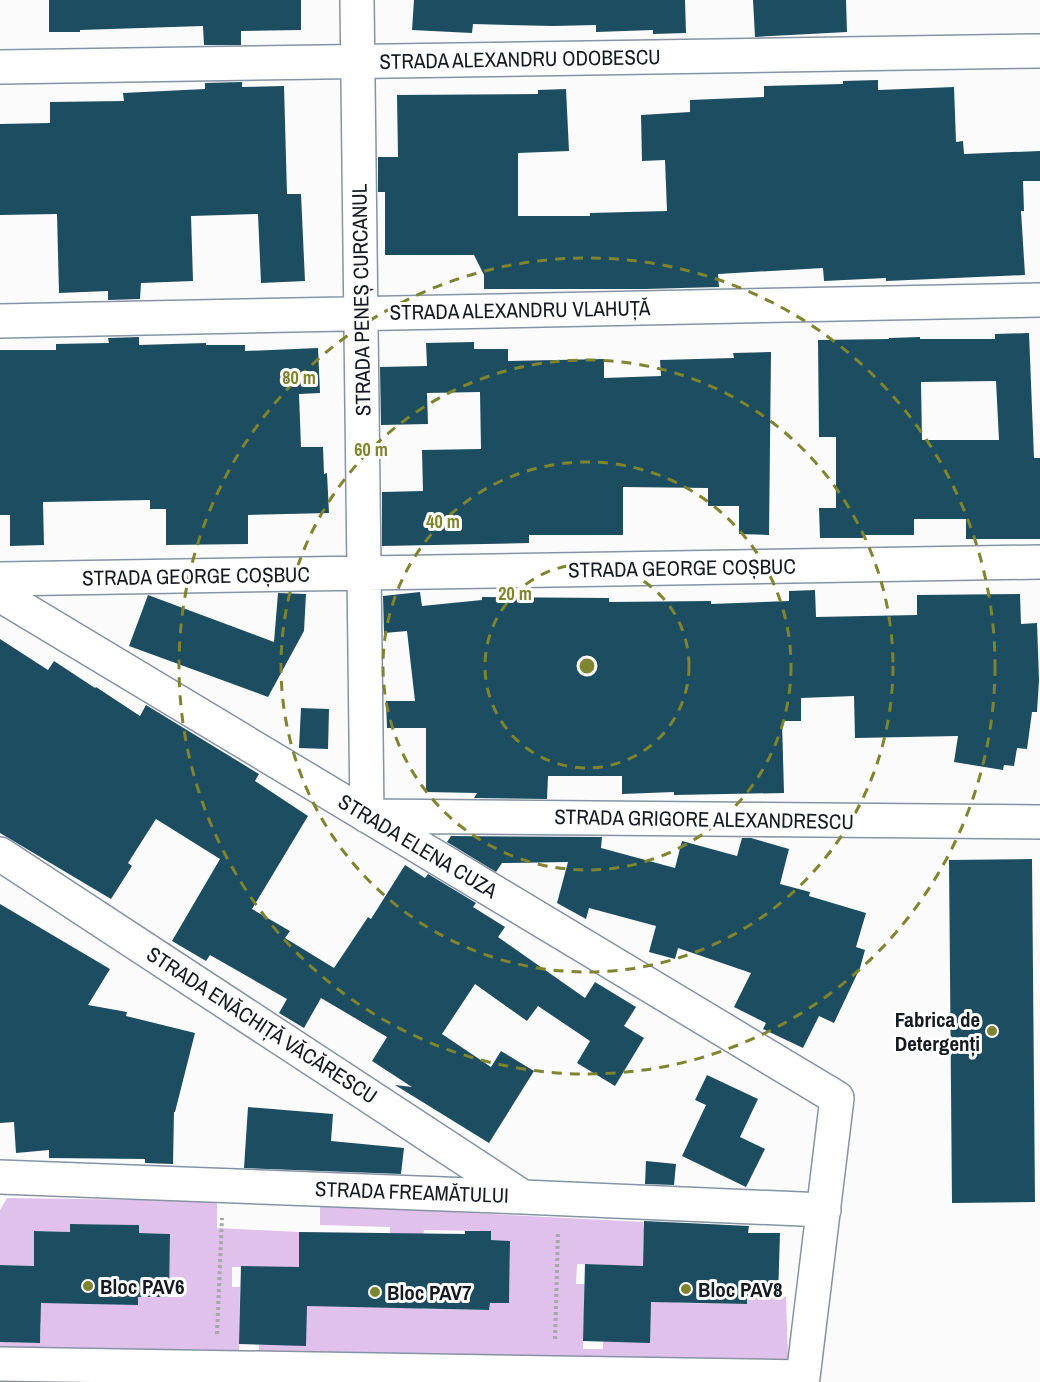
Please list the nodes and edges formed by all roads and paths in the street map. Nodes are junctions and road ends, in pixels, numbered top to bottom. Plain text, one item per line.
1 (357, 0) edge
2 (1040, 51) edge
3 (358, 62) junction
4 (0, 67) edge
5 (1040, 300) edge
6 (361, 314) junction
7 (0, 321) edge
8 (1040, 562) edge
9 (364, 573) junction
10 (0, 579) edge
11 (0, 595) edge
12 (367, 816) junction
13 (1040, 822) edge
14 (0, 854) edge
15 (0, 1177) edge
16 (223, 1185) junction
17 (523, 1197) junction
18 (559, 1198) junction
19 (824, 1210) junction
20 (0, 1364) edge
21 (215, 1368) junction
22 (554, 1373) junction

1 - 3 street, STRADA PENEȘ CURCANUL
2 - 3 street, STRADA ALEXANDRU ODOBESCU
3 - 4 street, STRADA ALEXANDRU ODOBESCU
3 - 6 street, STRADA PENEȘ CURCANUL
5 - 6 street, STRADA ALEXANDRU VLAHUȚĂ
6 - 7 street, STRADA ALEXANDRU VLAHUȚĂ
6 - 9 street, STRADA PENEȘ CURCANUL
8 - 9 street, STRADA GEORGE COȘBUC
9 - 10 street, STRADA GEORGE COȘBUC
9 - 12 street, STRADA PENEȘ CURCANUL
11 - 12 street, STRADA ELENA CUZA
12 - 13 street, STRADA GRIGORE ALEXANDRESCU
12 - 19 street, STRADA ELENA CUZA
14 - 17 street, STRADA ENĂCHIȚĂ VĂCĂRESCU
15 - 16 street, STRADA FREAMĂTULUI
16 - 17 street, STRADA FREAMĂTULUI
16 - 21 path
17 - 18 street, STRADA FREAMĂTULUI
18 - 19 street, STRADA FREAMĂTULUI
18 - 22 path
19 - 22 street
20 - 21 street
21 - 22 street

